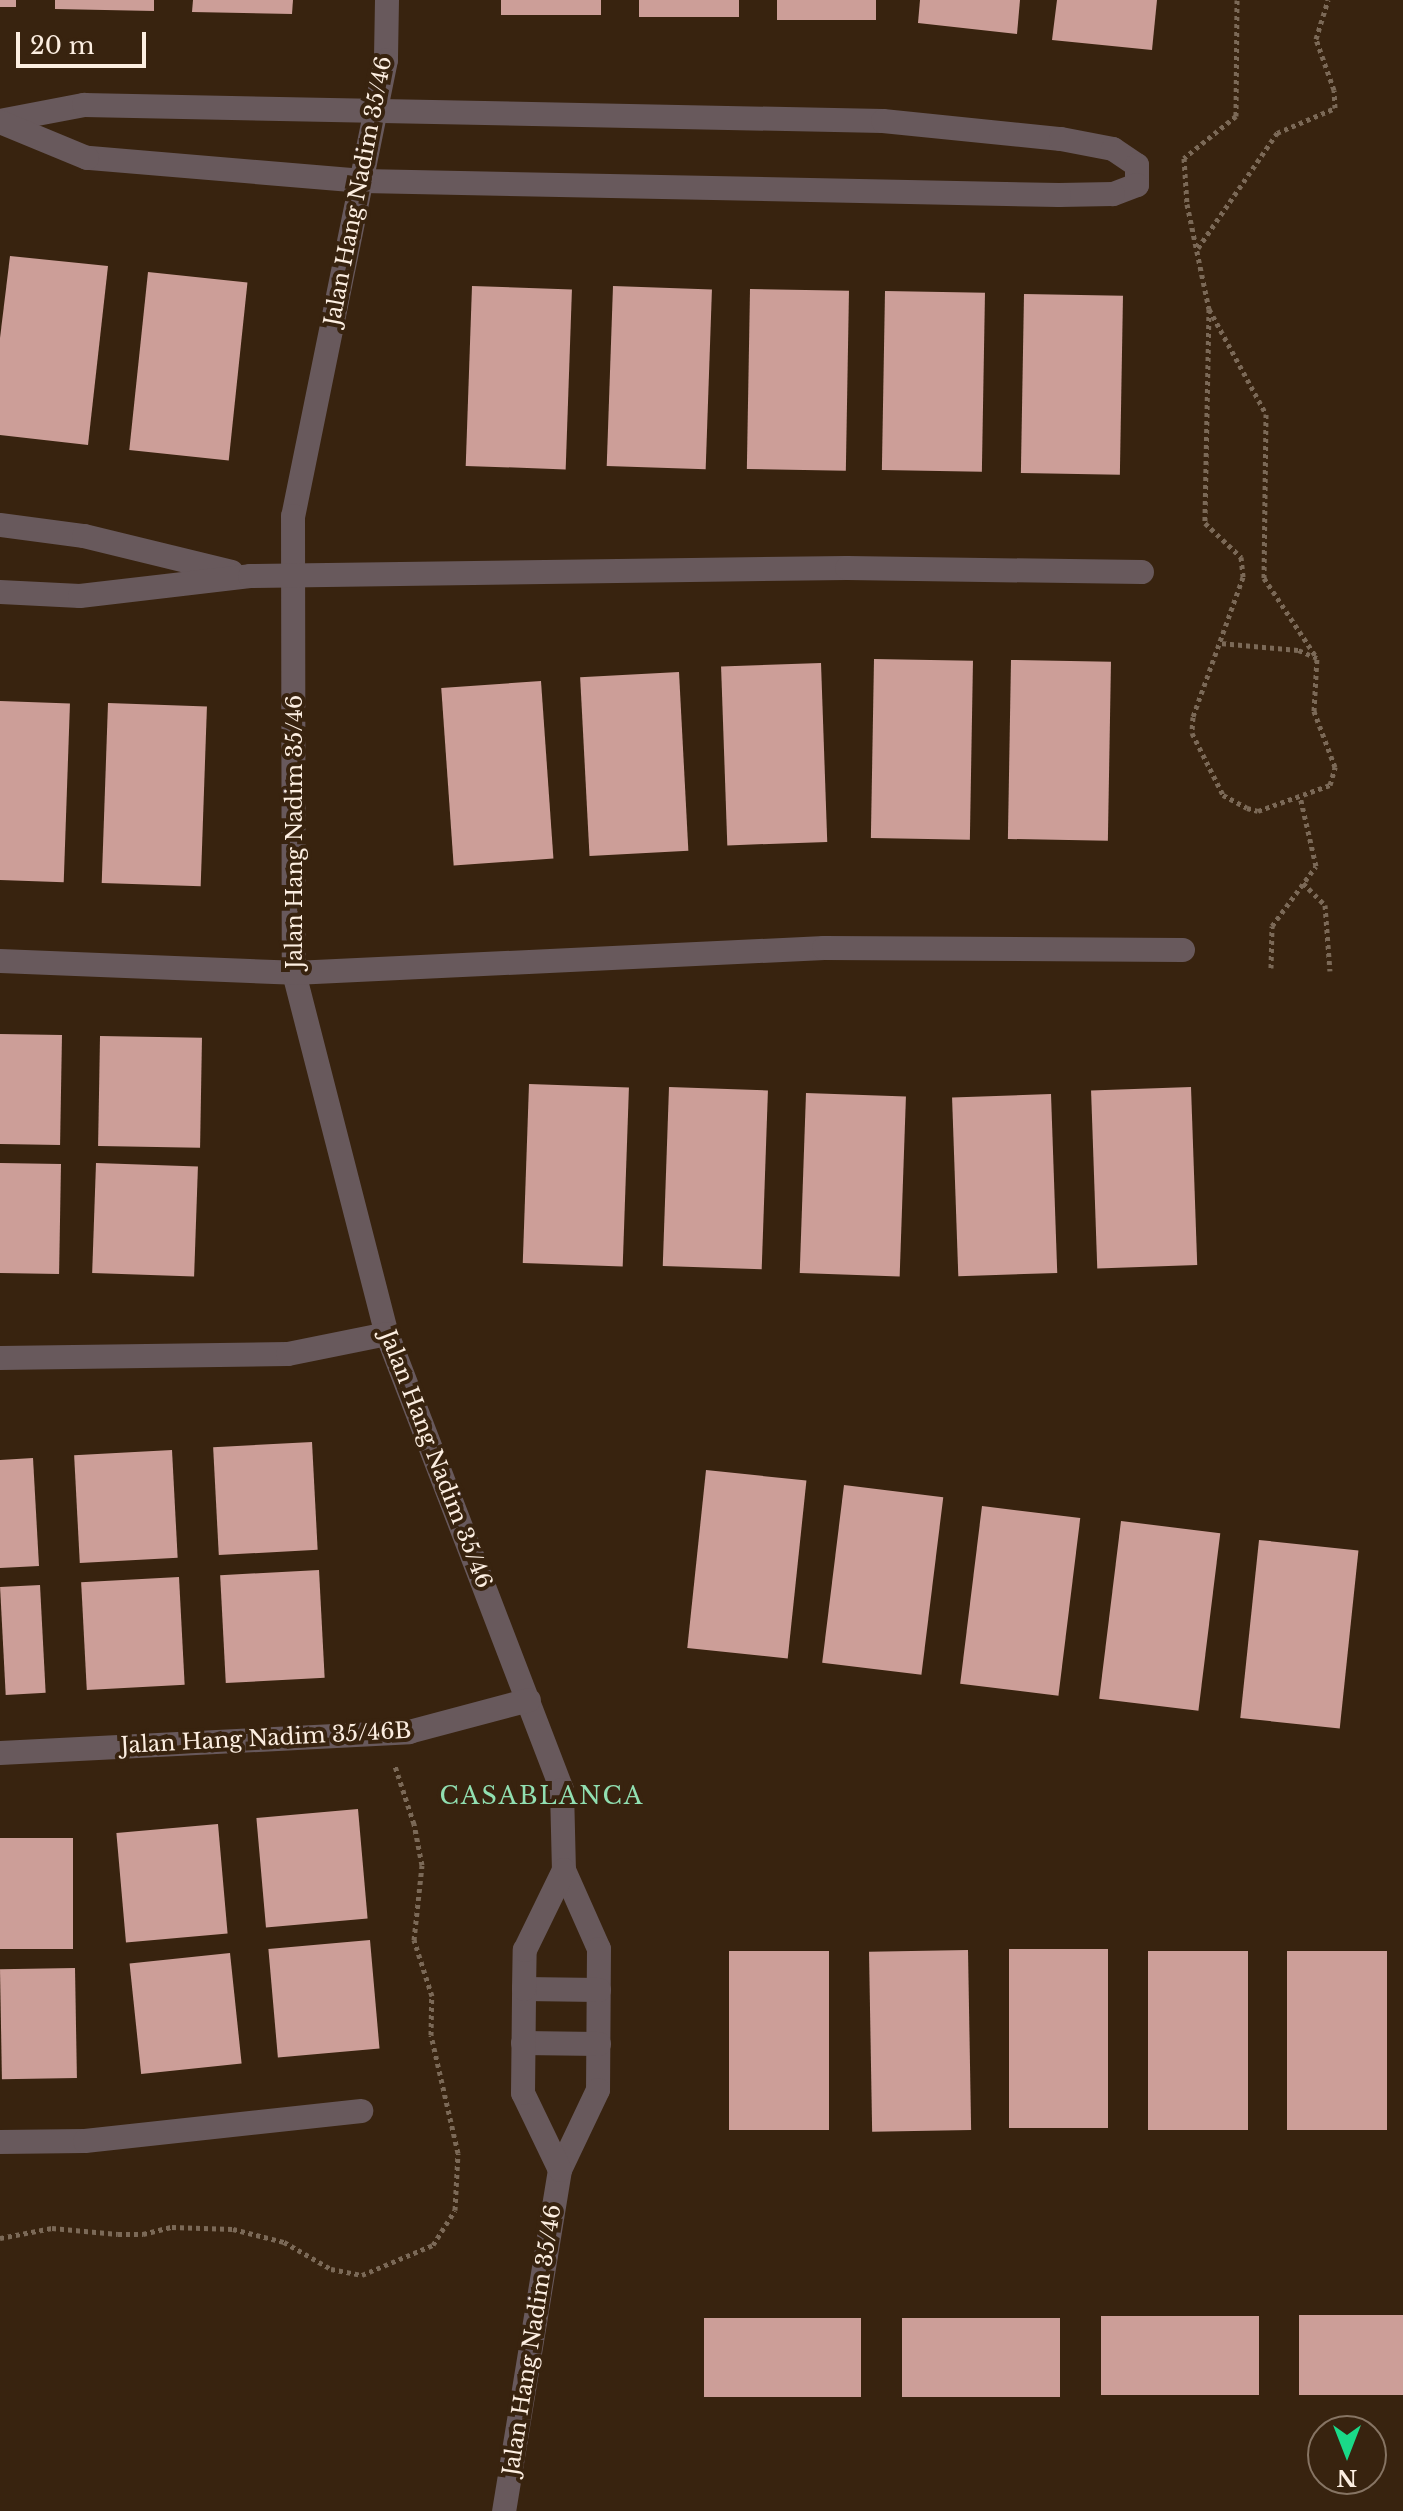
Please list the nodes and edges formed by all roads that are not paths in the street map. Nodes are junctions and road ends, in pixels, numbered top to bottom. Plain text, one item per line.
1 (387, 0) edge
2 (376, 112) junction
3 (0, 122) edge
4 (363, 181) junction
5 (0, 525) edge
6 (1142, 572) dead end
7 (250, 576) junction
8 (294, 576) junction
9 (0, 592) edge
10 (1183, 950) dead end
11 (0, 961) edge
12 (294, 973) junction
13 (387, 1334) junction
14 (0, 1358) edge
15 (529, 1700) junction
16 (0, 1753) edge
17 (564, 1870) junction
18 (524, 1989) junction
19 (599, 1990) junction
20 (523, 2043) junction
21 (599, 2044) junction
22 (361, 2111) dead end
23 (0, 2142) edge
24 (560, 2170) junction
25 (504, 2511) edge

1 - 2 street, Jalan Hang Nadim 35/46
2 - 3 street
2 - 4 street, Jalan Hang Nadim 35/46
2 - 4 street
3 - 4 street
4 - 8 street, Jalan Hang Nadim 35/46
5 - 7 street
6 - 8 street
7 - 8 street
7 - 9 street
8 - 12 street, Jalan Hang Nadim 35/46
10 - 12 street
11 - 12 street
12 - 13 street, Jalan Hang Nadim 35/46
13 - 14 street
13 - 15 street, Jalan Hang Nadim 35/46
15 - 16 street, Jalan Hang Nadim 35/46B
15 - 17 street, Jalan Hang Nadim 35/46
17 - 18 street, Jalan Hang Nadim 35/46
17 - 19 street, Jalan Hang Nadim 35/46
18 - 19 street
18 - 20 street, Jalan Hang Nadim 35/46
19 - 21 street, Jalan Hang Nadim 35/46
20 - 21 street
20 - 24 street, Jalan Hang Nadim 35/46
21 - 24 street, Jalan Hang Nadim 35/46
22 - 23 street
24 - 25 street, Jalan Hang Nadim 35/46

